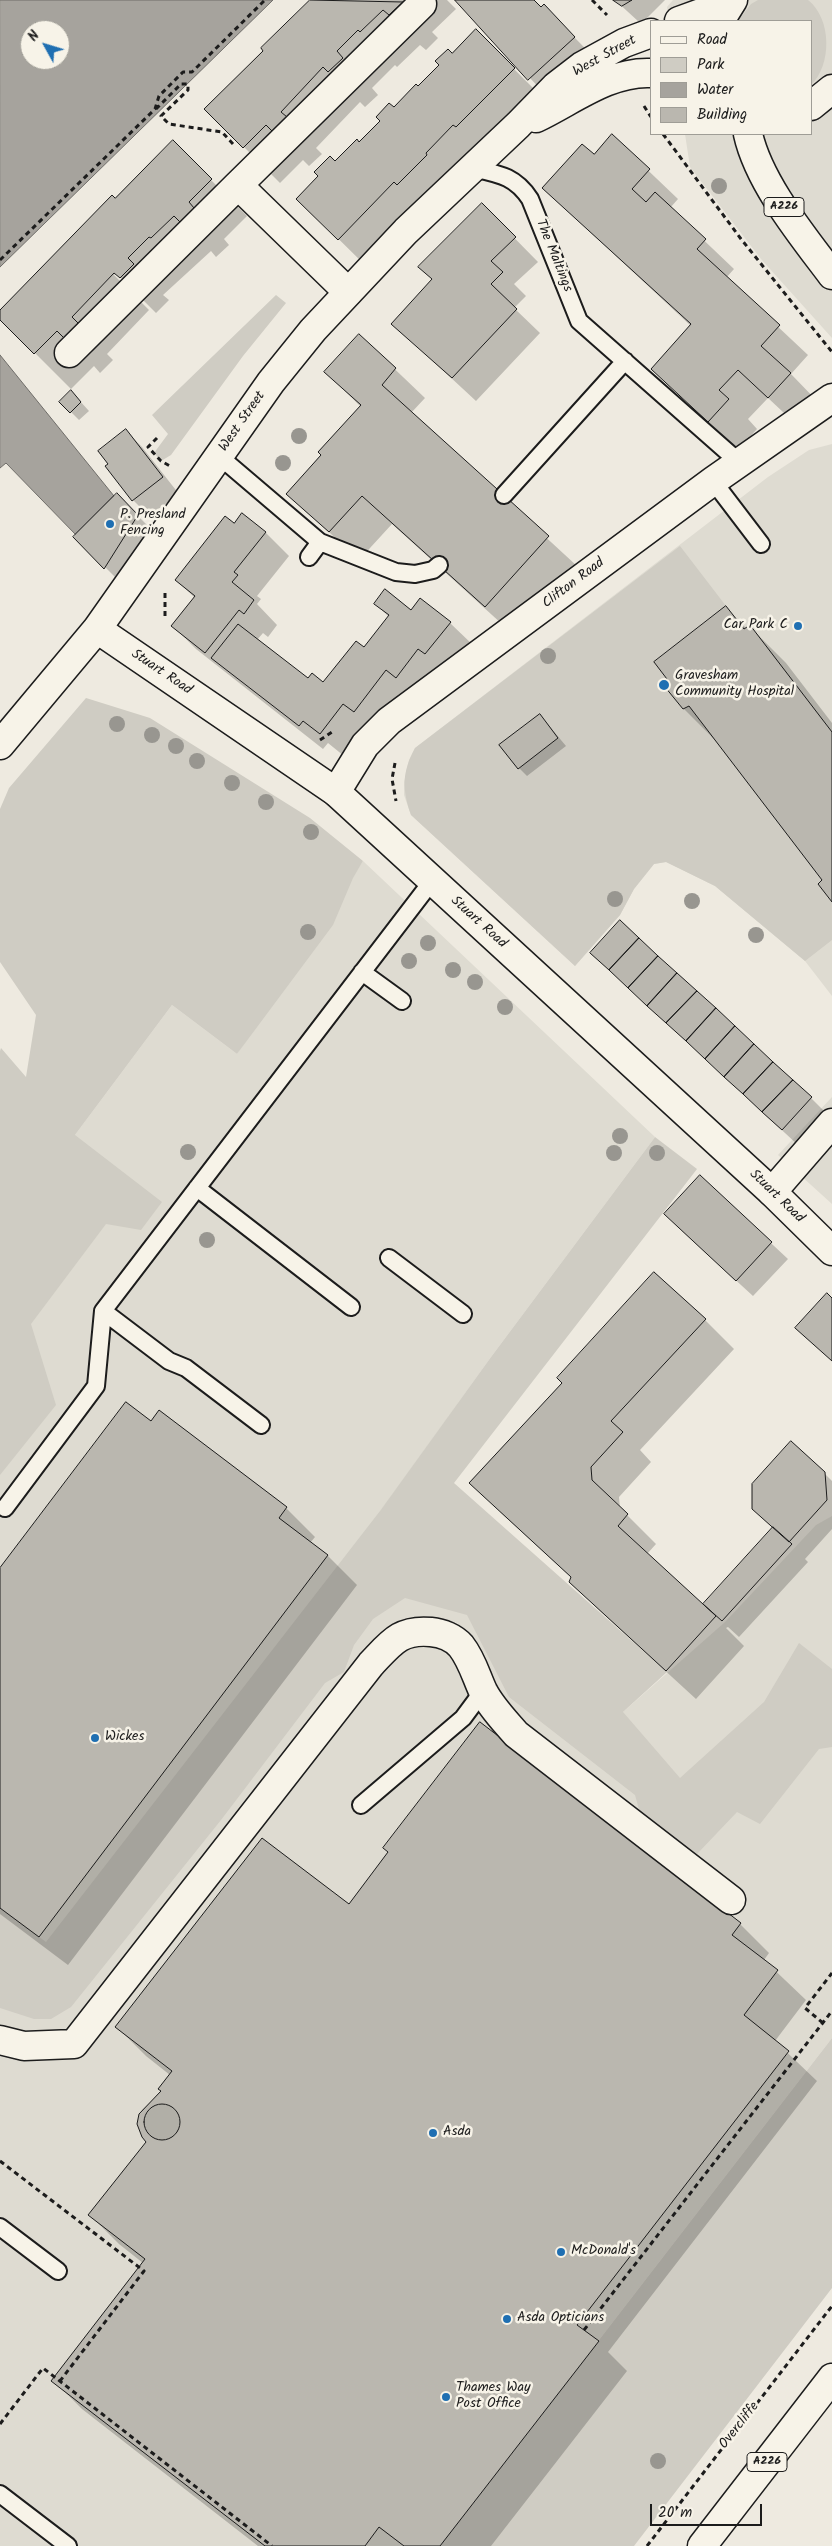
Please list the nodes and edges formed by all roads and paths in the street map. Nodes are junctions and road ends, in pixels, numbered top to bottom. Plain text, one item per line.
1 (265, 0) edge
2 (592, 0) edge
3 (422, 4) dead end
4 (728, 8) edge
5 (611, 18) dead end
6 (683, 20) edge
7 (650, 33) edge
8 (650, 72) edge
9 (832, 90) edge
10 (812, 105) edge
11 (155, 109) junction
12 (161, 116) dead end
13 (518, 125) junction
14 (664, 135) edge
15 (748, 135) edge
16 (472, 168) junction
17 (238, 186) junction
18 (0, 260) edge
19 (832, 275) edge
20 (348, 292) junction
21 (832, 352) edge
22 (69, 353) dead end
23 (625, 361) junction
24 (832, 398) edge
25 (219, 456) junction
26 (740, 463) junction
27 (713, 481) junction
28 (504, 495) dead end
29 (320, 542) junction
30 (761, 544) dead end
31 (309, 557) dead end
32 (439, 565) dead end
33 (165, 592) dead end
34 (165, 619) dead end
35 (97, 629) junction
36 (0, 745) edge
37 (398, 756) dead end
38 (336, 792) junction
39 (397, 803) dead end
40 (432, 881) junction
41 (362, 972) junction
42 (402, 1001) dead end
43 (832, 1123) edge
44 (197, 1188) junction
45 (772, 1192) junction
46 (832, 1251) edge
47 (389, 1258) dead end
48 (351, 1307) dead end
49 (103, 1311) junction
50 (463, 1314) dead end
51 (261, 1425) dead end
52 (4, 1508) dead end
53 (483, 1691) junction
54 (361, 1805) dead end
55 (731, 1900) dead end
56 (832, 1973) edge
57 (832, 2011) edge
58 (824, 2023) junction
59 (0, 2040) edge
60 (0, 2227) edge
61 (58, 2271) dead end
62 (832, 2306) edge
63 (584, 2330) dead end
64 (832, 2378) edge
65 (0, 2424) edge
66 (0, 2494) edge
67 (68, 2546) edge
68 (272, 2546) edge
69 (647, 2546) edge
70 (702, 2546) edge

1 - 11 path
2 - 5 path
3 - 17 street
4 - 6 street
7 - 13 street, West Street
8 - 13 street, West Street
9 - 10 street
11 - 12 path
11 - 18 path
13 - 16 street, West Street
14 - 21 path
15 - 19 street, A226
16 - 20 street, West Street
16 - 23 lane, The Maltings
17 - 20 street
17 - 22 street
20 - 25 street, West Street
23 - 26 lane, The Maltings
23 - 28 lane
24 - 26 street, Clifton Road
25 - 29 lane
25 - 35 street, West Street
26 - 27 street, Clifton Road
27 - 30 lane
27 - 38 street, Clifton Road
29 - 31 lane
29 - 32 lane
33 - 34 path
35 - 36 street, West Street
35 - 38 street, Stuart Road
37 - 39 path
38 - 40 street, Stuart Road
40 - 41 lane
40 - 45 street, Stuart Road
41 - 42 lane
41 - 44 lane
43 - 45 street
44 - 48 lane
44 - 49 lane
45 - 46 street, Stuart Road
47 - 50 lane
49 - 51 lane
49 - 52 lane
53 - 54 lane
53 - 55 street
53 - 59 street
56 - 58 path
57 - 58 path
58 - 63 path
60 - 61 lane
62 - 69 path, Overcliffe
64 - 70 street, A226
65 - 68 path
66 - 67 lane

